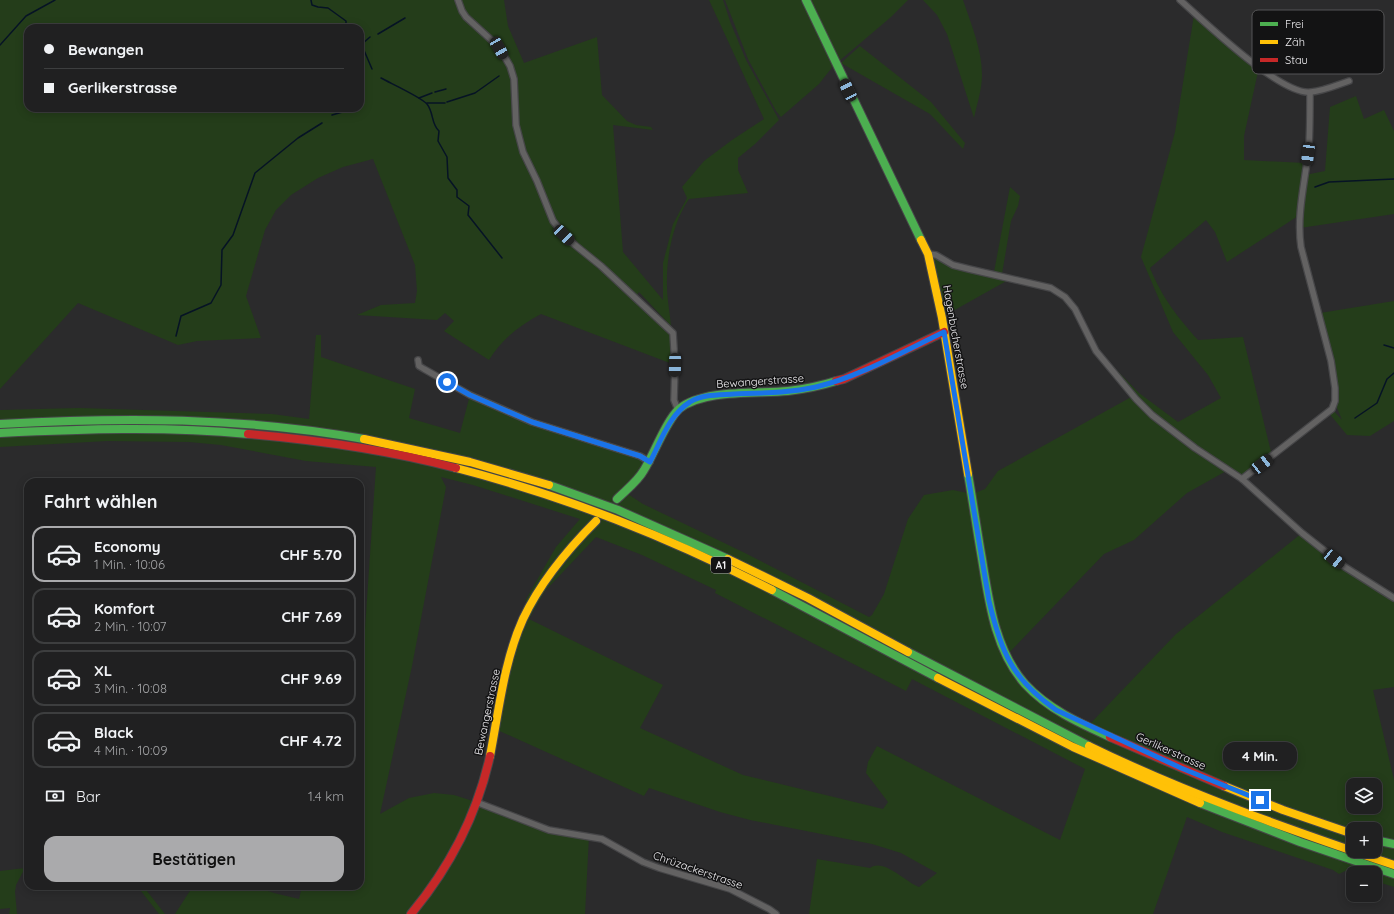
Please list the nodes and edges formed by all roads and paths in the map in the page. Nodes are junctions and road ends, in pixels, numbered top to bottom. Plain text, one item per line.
1 (458, 0) edge
2 (806, 0) edge
3 (1180, 0) edge
4 (1252, 62) edge
5 (1270, 74) edge
6 (1349, 81) dead end
7 (1310, 93) junction
8 (928, 254) junction
9 (944, 332) junction
10 (418, 360) dead end
11 (678, 410) junction
12 (0, 424) edge
13 (0, 433) edge
14 (650, 462) junction
15 (1242, 479) junction
16 (617, 499) dead end
17 (596, 521) dead end
18 (1394, 598) edge
19 (1004, 653) joint
20 (476, 802) junction
21 (1346, 832) edge
22 (1382, 841) edge
23 (1394, 844) edge
24 (1394, 865) edge
25 (1394, 874) edge
26 (411, 914) edge
27 (776, 914) edge

1 - 11 street
2 - 8 main road, Hagenbucherstrasse
3 - 4 street
5 - 7 street
6 - 7 street
7 - 15 street
8 - 9 main road, Hagenbucherstrasse
8 - 15 street
9 - 11 main road, Bewangerstrasse
9 - 19 main road, Hagenbucherstrasse
10 - 14 street
11 - 14 main road, Bewangerstrasse
12 - 24 main road, A1
13 - 25 main road, A1
14 - 16 main road, Bewangerstrasse
15 - 18 street
17 - 20 main road, Bewangerstrasse
19 - 21 main road, Gerlikerstrasse
20 - 26 main road, Bewangerstrasse
20 - 27 street, Chrüzackerstrasse
22 - 23 main road

